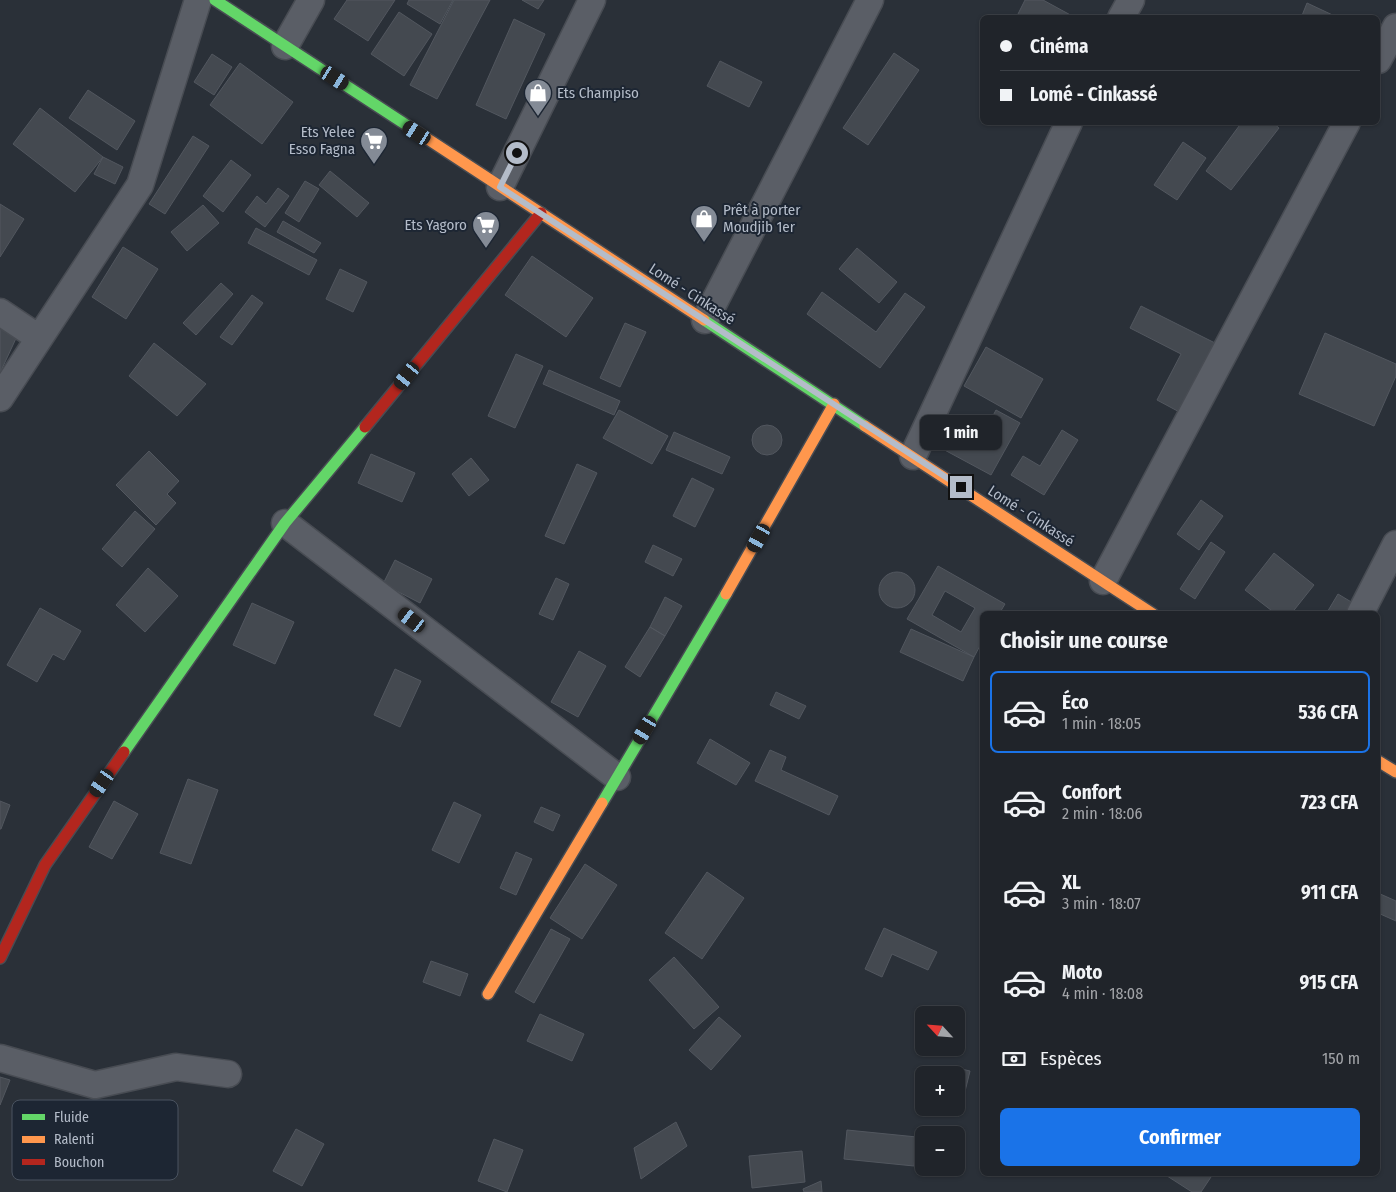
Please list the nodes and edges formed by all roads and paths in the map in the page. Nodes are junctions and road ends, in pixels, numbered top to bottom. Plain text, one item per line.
1 (198, 0) edge
2 (215, 0) edge
3 (311, 0) edge
4 (592, 0) edge
5 (870, 0) edge
6 (1131, 0) edge
7 (1123, 15) edge
8 (1396, 27) edge
9 (285, 46) junction
10 (1380, 56) edge
11 (1068, 125) edge
12 (1345, 125) edge
13 (500, 187) junction
14 (541, 213) junction
15 (0, 312) edge
16 (704, 320) junction
17 (39, 338) junction
18 (0, 398) edge
19 (834, 404) junction
20 (913, 456) junction
21 (285, 523) junction
22 (1396, 544) edge
23 (1103, 581) junction
24 (1148, 611) edge
25 (1362, 611) edge
26 (1380, 761) edge
27 (1396, 772) edge
28 (617, 777) junction
29 (0, 958) edge
30 (488, 994) dead end
31 (0, 1058) edge
32 (228, 1074) dead end

1 - 17 street
2 - 9 main road, Lomé - Cinkassé
3 - 9 street
4 - 13 street
5 - 16 street
6 - 7 street
8 - 10 street
9 - 13 main road, Lomé - Cinkassé
11 - 20 street
12 - 23 street
13 - 14 main road, Lomé - Cinkassé
14 - 16 main road, Lomé - Cinkassé
14 - 21 main road
15 - 17 street
16 - 19 main road, Lomé - Cinkassé
17 - 18 street
19 - 20 main road, Lomé - Cinkassé
19 - 28 main road
20 - 23 main road, Lomé - Cinkassé
21 - 28 street
21 - 29 main road
22 - 25 street
23 - 24 main road, Lomé - Cinkassé
26 - 27 main road
28 - 30 main road
31 - 32 street

